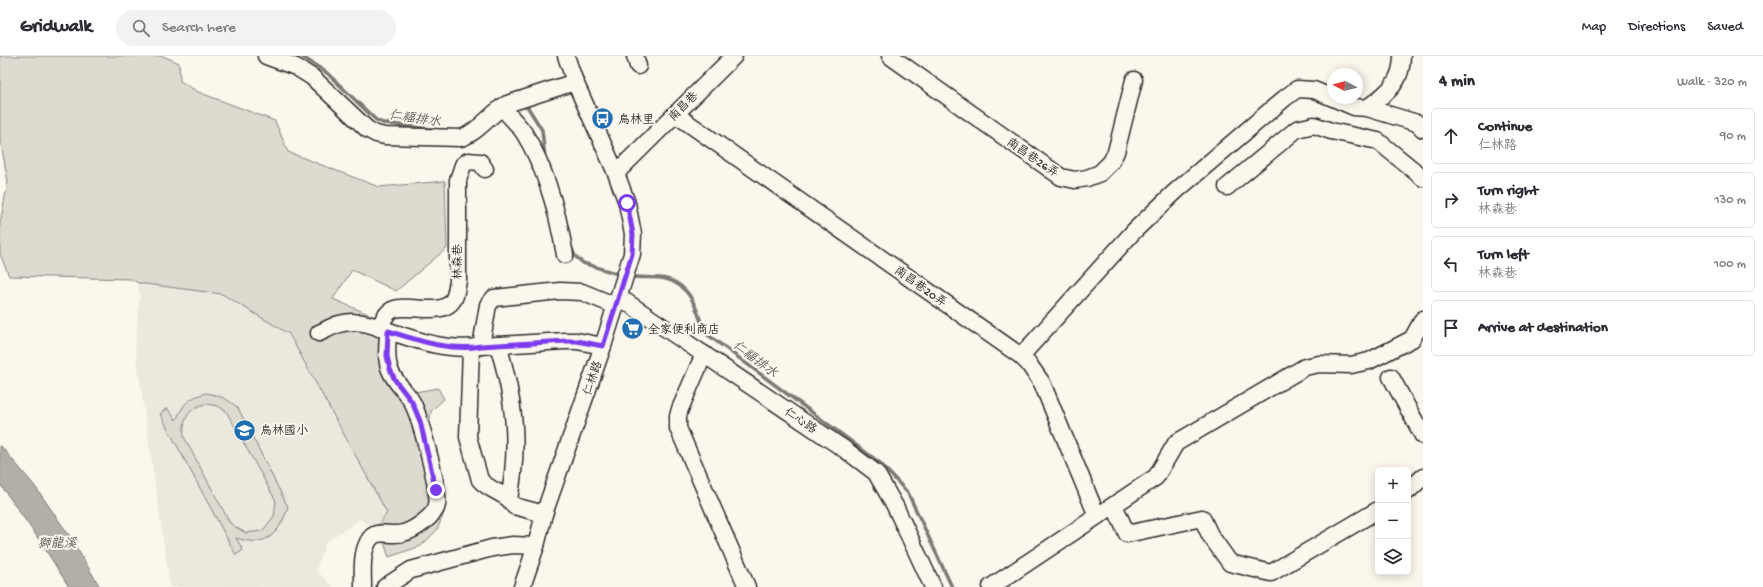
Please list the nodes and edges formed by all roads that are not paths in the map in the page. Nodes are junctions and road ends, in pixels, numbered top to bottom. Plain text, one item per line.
1 (266, 56) edge
2 (734, 56) edge
3 (890, 56) edge
4 (1402, 56) edge
5 (570, 58) edge
6 (1134, 80) dead end
7 (575, 82) junction
8 (502, 107) junction
9 (1367, 108) junction
10 (675, 114) junction
11 (1423, 129) edge
12 (485, 168) dead end
13 (616, 173) junction
14 (1423, 178) edge
15 (1228, 187) dead end
16 (565, 255) dead end
17 (619, 296) junction
18 (1423, 319) edge
19 (384, 329) junction
20 (319, 333) dead end
21 (498, 345) junction
22 (603, 346) junction
23 (476, 347) junction
24 (704, 354) junction
25 (1022, 356) junction
26 (1391, 377) dead end
27 (1423, 436) edge
28 (1423, 477) edge
29 (1411, 488) edge
30 (509, 499) junction
31 (1114, 505) junction
32 (1375, 512) edge
33 (544, 514) junction
34 (1097, 516) junction
35 (536, 546) junction
36 (363, 587) edge
37 (385, 587) edge
38 (522, 587) edge
39 (747, 587) edge
40 (933, 587) edge
41 (992, 587) edge

1 - 8 street
2 - 10 street, 南昌巷
3 - 6 street, 南昌巷26弄
4 - 9 street
5 - 7 street, 仁林路
7 - 8 street
7 - 13 street, 仁林路
8 - 16 street
9 - 11 street
9 - 25 street
10 - 13 street, 南昌巷
10 - 25 street, 南昌巷20弄
12 - 19 street, 林森巷
13 - 17 street, 仁林路
14 - 15 street
17 - 22 street, 仁林路
17 - 23 street
17 - 24 street, 仁心路
18 - 31 street
19 - 20 street
19 - 23 street
19 - 36 street
21 - 22 street
21 - 23 street
21 - 30 street
22 - 33 street, 仁林路
23 - 30 street
24 - 39 street
24 - 40 street, 仁心路
25 - 34 street, 南昌巷20弄
26 - 27 street
28 - 29 street
30 - 33 street
31 - 32 street
31 - 34 street
33 - 35 street, 仁林路
34 - 41 street
35 - 37 street
35 - 38 street, 仁林路

